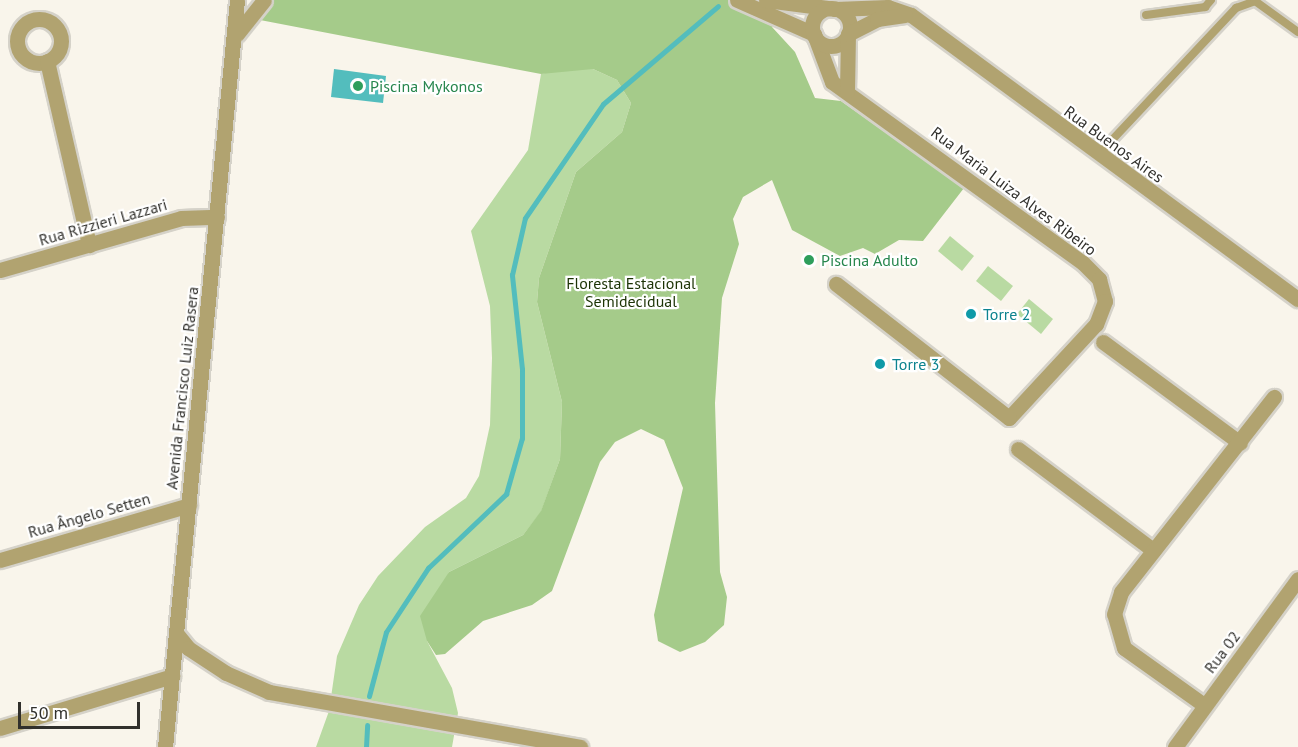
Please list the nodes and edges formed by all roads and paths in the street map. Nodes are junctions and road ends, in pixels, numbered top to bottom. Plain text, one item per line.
1 (237, 0) edge
2 (264, 0) edge
3 (738, 0) edge
4 (766, 0) edge
5 (1211, 0) edge
6 (835, 9) junction
7 (911, 15) junction
8 (1146, 15) dead end
9 (1298, 32) edge
10 (237, 34) junction
11 (814, 34) junction
12 (848, 34) junction
13 (47, 61) dead end
14 (847, 91) junction
15 (1098, 155) junction
16 (217, 217) junction
17 (89, 245) junction
18 (0, 270) edge
19 (836, 284) dead end
20 (1298, 299) edge
21 (1103, 342) dead end
22 (1274, 397) dead end
23 (1240, 442) junction
24 (1018, 449) dead end
25 (189, 505) junction
26 (1153, 550) junction
27 (0, 560) edge
28 (1298, 579) edge
29 (176, 633) junction
30 (172, 676) junction
31 (1204, 705) junction
32 (0, 728) edge
33 (165, 747) edge
34 (580, 747) edge
35 (1175, 747) edge

1 - 10 street, Avenida Francisco Luiz Rasera
2 - 10 street
3 - 11 street
4 - 6 street, Rua Buenos Aires
5 - 8 lane
6 - 7 street, Rua Buenos Aires
6 - 11 street
6 - 12 street
7 - 12 street
7 - 15 street, Rua Buenos Aires
9 - 15 lane
10 - 16 street, Avenida Francisco Luiz Rasera
11 - 12 street
11 - 14 street
12 - 14 street
13 - 17 street
14 - 19 street, Rua Maria Luiza Alves Ribeiro
15 - 20 street, Rua Buenos Aires
16 - 17 street, Rua Rizzieri Lazzari
16 - 25 street, Avenida Francisco Luiz Rasera
17 - 18 street, Rua Rizzieri Lazzari
21 - 23 street
22 - 23 street
23 - 26 street
24 - 26 street
25 - 27 street, Rua Ângelo Setten
25 - 29 street, Avenida Francisco Luiz Rasera
26 - 31 street
28 - 31 street, Rua 02
29 - 30 street, Avenida Francisco Luiz Rasera
29 - 34 street
30 - 32 street
30 - 33 street, Avenida Francisco Luiz Rasera
31 - 35 street, Rua 02

